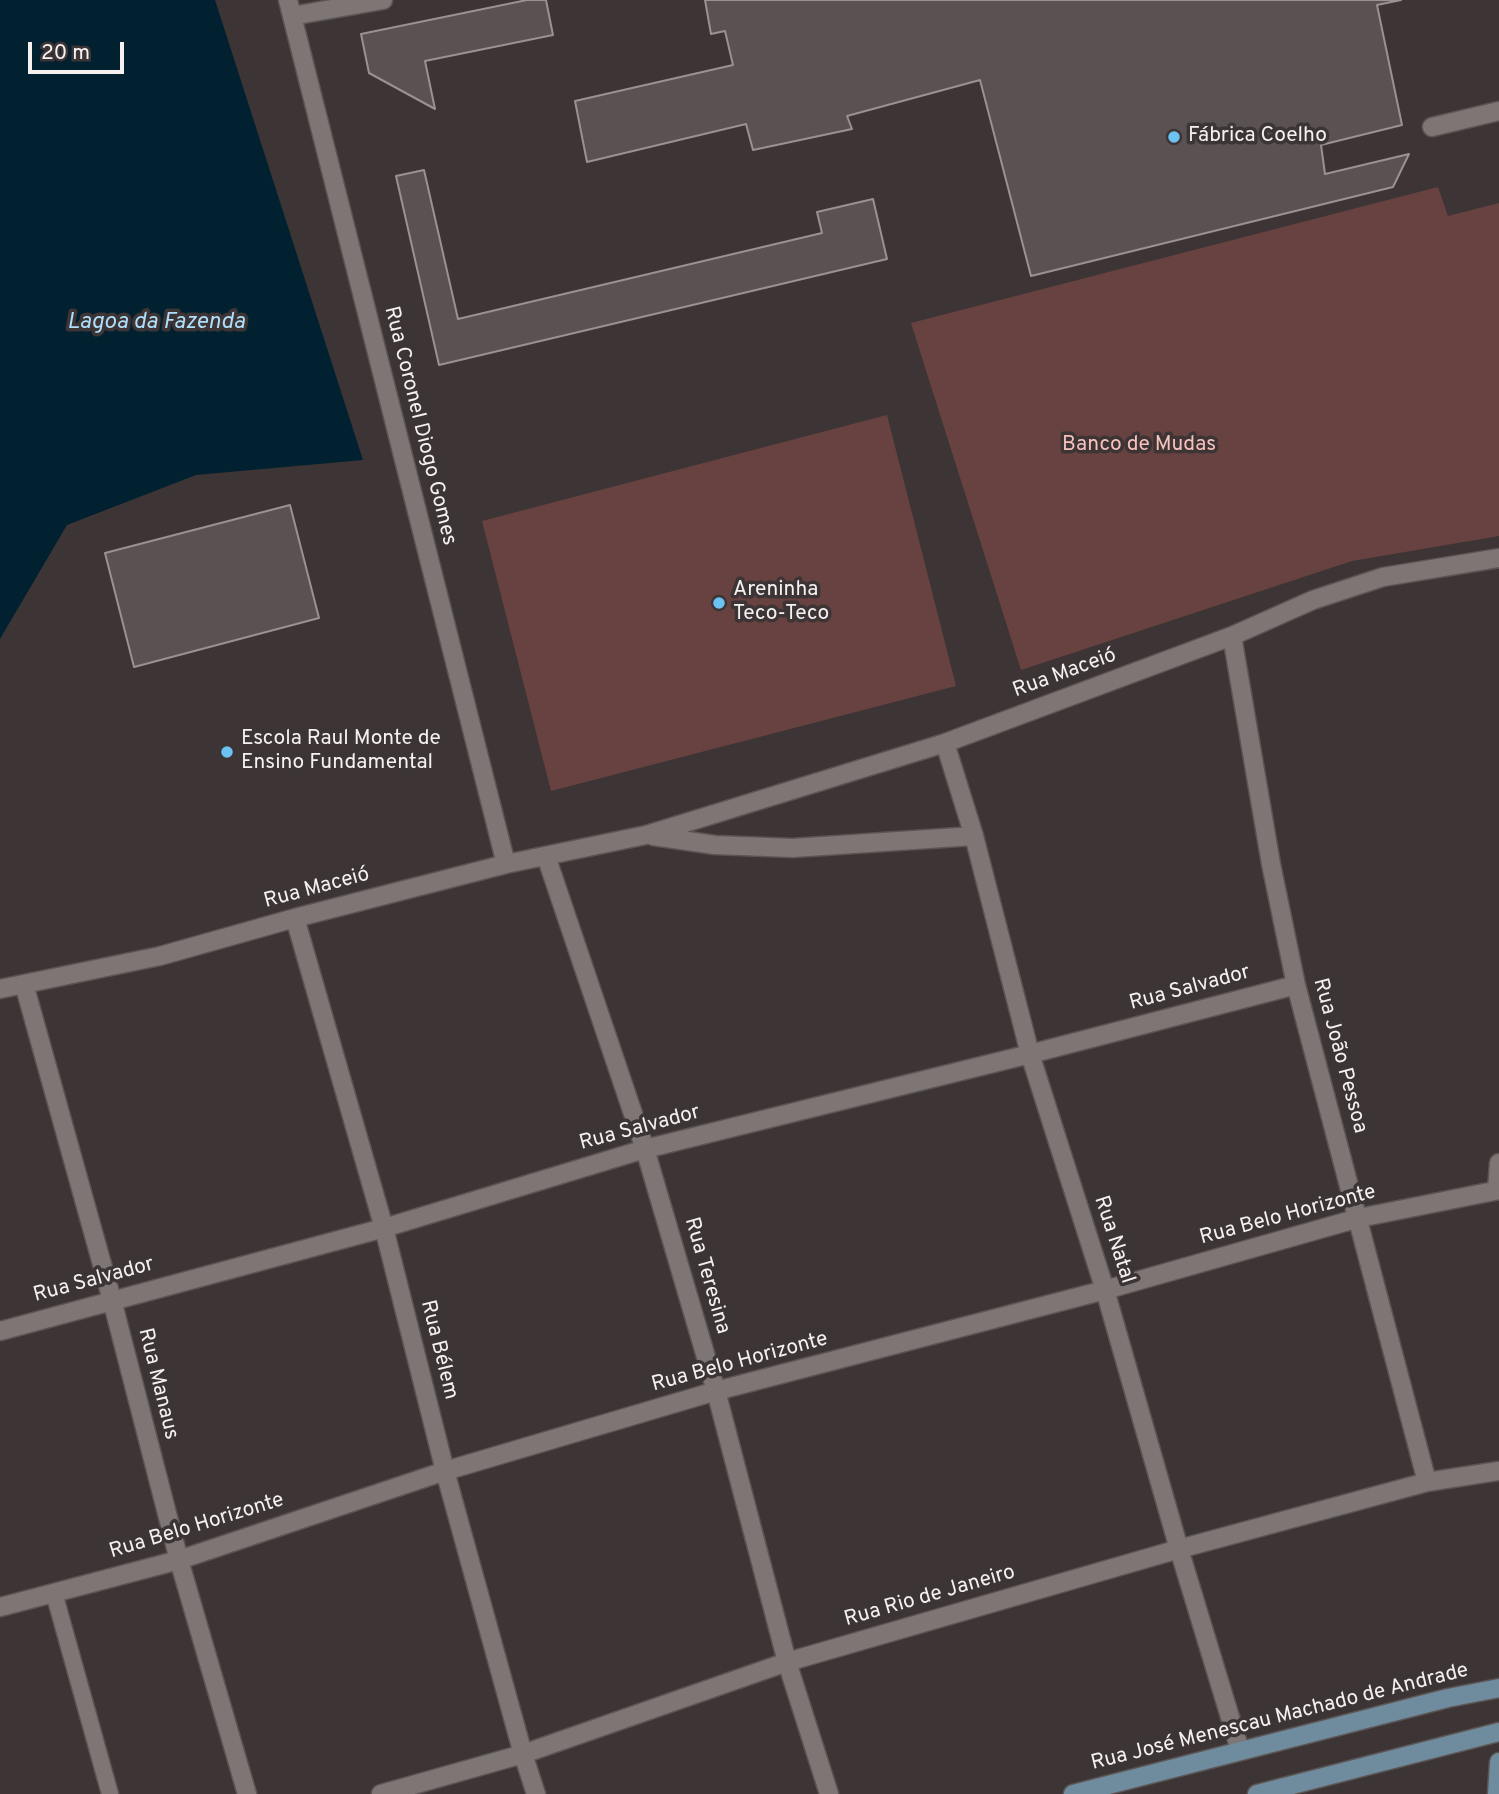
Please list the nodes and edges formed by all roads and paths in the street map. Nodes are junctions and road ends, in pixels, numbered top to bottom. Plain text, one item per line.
1 (383, 0) edge
2 (290, 8) edge
3 (1499, 111) edge
4 (1432, 127) dead end
5 (1499, 558) edge
6 (1232, 636) junction
7 (945, 743) junction
8 (646, 835) junction
9 (974, 836) junction
10 (545, 856) junction
11 (506, 864) junction
12 (295, 918) junction
13 (24, 984) junction
14 (1296, 985) junction
15 (0, 989) edge
16 (1030, 1054) junction
17 (645, 1149) junction
18 (1499, 1163) edge
19 (1498, 1190) edge
20 (1359, 1218) junction
21 (384, 1228) junction
22 (1105, 1290) junction
23 (112, 1300) junction
24 (0, 1331) edge
25 (716, 1391) junction
26 (444, 1471) junction
27 (1499, 1471) edge
28 (1427, 1482) junction
29 (1179, 1549) junction
30 (179, 1560) junction
31 (54, 1593) junction
32 (0, 1607) edge
33 (788, 1662) junction
34 (1499, 1688) edge
35 (1499, 1732) edge
36 (1240, 1750) junction
37 (523, 1754) junction
38 (1499, 1762) edge
39 (110, 1794) edge
40 (247, 1794) edge
41 (381, 1794) edge
42 (536, 1794) edge
43 (830, 1794) edge
44 (1073, 1794) edge
45 (1257, 1794) edge
46 (1497, 1794) edge

1 - 2 street
2 - 11 street, Rua Coronel Diogo Gomes
3 - 4 street
5 - 6 street, Rua Maceió
6 - 7 street, Rua Maceió
6 - 14 street, Rua João Pessoa
7 - 8 street, Rua Maceió
7 - 9 street, Rua Natal
8 - 9 street, Rua Maceió
8 - 10 street, Rua Maceió
9 - 16 street, Rua Natal
10 - 11 street, Rua Maceió
10 - 17 street, Rua Teresina
11 - 12 street, Rua Maceió
12 - 13 street, Rua Maceió
12 - 21 street, Rua Bélem
13 - 15 street, Rua Maceió
13 - 23 street, Rua Manaus
14 - 16 street, Rua Salvador
14 - 20 street, Rua João Pessoa
16 - 17 street, Rua Salvador
16 - 22 street, Rua Natal
17 - 21 street, Rua Salvador
17 - 25 street, Rua Teresina
18 - 19 street
19 - 20 street, Rua Belo Horizonte
20 - 22 street, Rua Belo Horizonte
20 - 28 street, Rua João Pessoa
21 - 23 street, Rua Salvador
21 - 26 street, Rua Bélem
22 - 25 street, Rua Belo Horizonte
22 - 29 street, Rua Natal
23 - 24 street, Rua Salvador
23 - 30 street, Rua Manaus
25 - 26 street, Rua Belo Horizonte
25 - 33 street, Rua Teresina
26 - 30 street, Rua Belo Horizonte
26 - 37 street, Rua Bélem
27 - 28 street, Rua Rio de Janeiro
28 - 29 street, Rua Rio de Janeiro
29 - 33 street, Rua Rio de Janeiro
29 - 36 street, Rua Natal
30 - 31 street, Rua Belo Horizonte
30 - 40 street, Rua Manaus
31 - 32 street, Rua Belo Horizonte
31 - 39 lane
33 - 37 street, Rua Rio de Janeiro
33 - 43 street, Rua Teresina
34 - 36 main road, Rua José Menescau Machado de Andrade
35 - 45 main road
36 - 44 main road, Rua José Menescau Machado de Andrade
37 - 41 street, Rua Rio de Janeiro
37 - 42 street, Rua Bélem
38 - 46 main road

